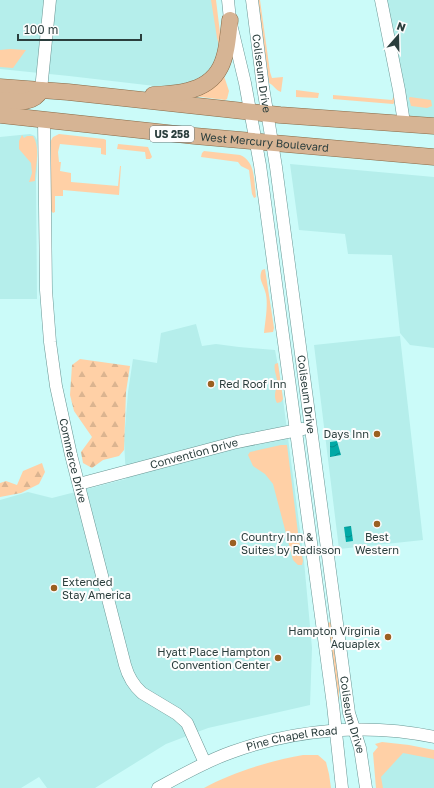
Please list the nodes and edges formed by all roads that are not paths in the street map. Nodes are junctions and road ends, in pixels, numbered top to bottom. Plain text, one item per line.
1 (50, 0) edge
2 (228, 0) edge
3 (252, 0) edge
4 (381, 0) edge
5 (230, 20) junction
6 (0, 87) edge
7 (41, 90) junction
8 (128, 99) junction
9 (0, 100) edge
10 (250, 112) junction
11 (267, 114) junction
12 (0, 115) edge
13 (44, 120) junction
14 (404, 123) junction
15 (434, 126) edge
16 (264, 142) junction
17 (434, 157) edge
18 (310, 428) junction
19 (296, 430) junction
20 (79, 484) junction
21 (354, 730) junction
22 (335, 731) junction
23 (434, 737) edge
24 (205, 763) junction
25 (158, 788) edge
26 (342, 788) edge
27 (366, 788) edge

1 - 7 street
2 - 5 street, Coliseum Drive
3 - 11 street, Coliseum Drive
4 - 14 street
5 - 8 main road
5 - 10 street, Coliseum Drive
6 - 7 main road
7 - 8 main road
7 - 9 main road
8 - 10 main road
10 - 11 main road
10 - 16 street, Coliseum Drive
11 - 14 main road
11 - 16 street, Coliseum Drive
12 - 13 main road, West Mercury Boulevard / US 258
13 - 16 main road, West Mercury Boulevard / US 258
13 - 20 street, Commerce Drive
14 - 15 main road
16 - 17 main road, West Mercury Boulevard / US 258
16 - 18 street, Coliseum Drive
16 - 19 street, Coliseum Drive
18 - 19 street, Convention Drive
18 - 21 street, Coliseum Drive
19 - 20 street, Convention Drive
19 - 22 street, Coliseum Drive
20 - 24 street, Commerce Drive
21 - 22 street, Pine Chapel Road
21 - 23 street, Pine Chapel Road
21 - 27 street, Coliseum Drive
22 - 24 street, Pine Chapel Road
22 - 26 street, Coliseum Drive
24 - 25 street, Pine Chapel Road

